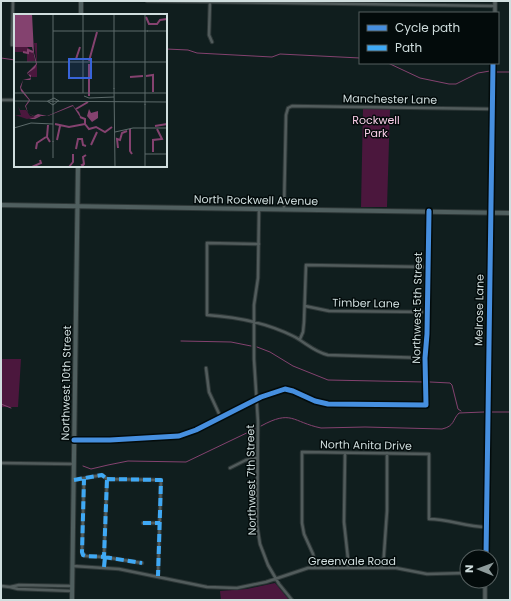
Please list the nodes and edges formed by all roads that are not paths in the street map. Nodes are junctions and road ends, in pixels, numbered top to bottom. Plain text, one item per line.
1 (13, 1) edge
2 (81, 1) edge
3 (147, 1) edge
4 (390, 1) edge
5 (418, 1) edge
6 (463, 1) edge
7 (495, 1) edge
8 (210, 2) edge
9 (309, 2) edge
10 (389, 5) junction
11 (417, 6) junction
12 (463, 6) junction
13 (495, 6) junction
14 (495, 12) edge
15 (81, 14) edge
16 (212, 42) dead end
17 (12, 45) dead end
18 (494, 64) edge
19 (1, 100) edge
20 (14, 100) edge
21 (493, 109) junction
22 (78, 167) edge
23 (1, 205) edge
24 (77, 206) junction
25 (259, 208) junction
26 (284, 209) junction
27 (429, 211) junction
28 (490, 212) junction
29 (510, 212) edge
30 (259, 244) junction
31 (428, 267) junction
32 (305, 306) junction
33 (427, 312) junction
34 (254, 322) junction
35 (300, 339) junction
36 (425, 358) junction
37 (206, 368) dead end
38 (256, 400) junction
39 (221, 418) junction
40 (74, 440) junction
41 (345, 453) junction
42 (387, 453) junction
43 (258, 458) junction
44 (1, 463) edge
45 (74, 464) junction
46 (230, 468) dead end
47 (84, 479) junction
48 (107, 479) junction
49 (74, 480) junction
50 (143, 523) dead end
51 (160, 523) junction
52 (486, 527) junction
53 (486, 549) edge
54 (105, 557) junction
55 (142, 563) dead end
56 (73, 566) junction
57 (104, 567) junction
58 (314, 568) junction
59 (349, 568) junction
60 (383, 568) junction
61 (459, 573) edge
62 (158, 576) junction
63 (276, 579) junction
64 (19, 584) junction
65 (42, 585) junction
66 (1, 586) edge
67 (10, 587) junction
68 (72, 588) junction
69 (18, 589) junction
70 (486, 589) edge
71 (42, 590) junction
72 (72, 600) edge
73 (292, 600) edge
74 (485, 600) edge

1 - 17 street
2 - 15 main road
3 - 8 street
4 - 10 street
5 - 11 street
6 - 12 street
7 - 13 street
8 - 9 street
8 - 16 street
9 - 10 street
10 - 11 street
11 - 12 street
12 - 13 street
13 - 14 street
18 - 21 street, Melrose Lane
19 - 20 street
21 - 26 street, Manchester Lane
21 - 28 street, Melrose Lane
22 - 24 main road, Northwest 10th Street
23 - 24 main road, North Rockwell Avenue
24 - 25 main road, North Rockwell Avenue
24 - 40 main road, Northwest 10th Street
25 - 26 main road, North Rockwell Avenue
25 - 30 street, Northwest 7th Street
26 - 27 main road, North Rockwell Avenue
27 - 28 main road, North Rockwell Avenue
27 - 31 street, Northwest 5th Street
28 - 29 main road, North Rockwell Avenue
28 - 52 street, Melrose Lane
30 - 34 street, Northwest 7th Street
30 - 34 street
31 - 32 street
31 - 33 street, Northwest 5th Street
32 - 33 street, Timber Lane
32 - 35 street
33 - 36 street, Northwest 5th Street
34 - 35 street
34 - 38 street, Northwest 7th Street
35 - 36 street
36 - 38 street, Northwest 5th Street
37 - 39 street
38 - 39 street
38 - 43 street, Northwest 7th Street
39 - 40 street
40 - 45 main road, Northwest 10th Street
41 - 42 street, North Anita Drive
41 - 58 street, North Anita Drive
41 - 59 street
42 - 52 street, North Anita Drive
42 - 60 street
43 - 46 street
43 - 63 street, Northwest 7th Street
44 - 45 street
45 - 49 main road, Northwest 10th Street
47 - 48 street
47 - 49 street
47 - 54 street
48 - 51 street
48 - 54 street
49 - 56 main road, Northwest 10th Street
50 - 51 street
51 - 62 street
52 - 53 street, Melrose Lane
54 - 55 street
54 - 57 street
56 - 57 street, Greenvale Road
56 - 68 main road, Northwest 10th Street
57 - 62 street, Greenvale Road
58 - 59 street, Greenvale Road
58 - 63 street, Greenvale Road
59 - 60 street, Greenvale Road
60 - 61 street, Greenvale Road
62 - 63 street, Greenvale Road
63 - 73 street, Northwest 7th Street
64 - 65 street
64 - 67 street
64 - 69 street
65 - 68 street
65 - 71 street
66 - 67 street
67 - 69 street
68 - 71 street
68 - 72 main road, Northwest 10th Street
69 - 71 street
70 - 74 street

